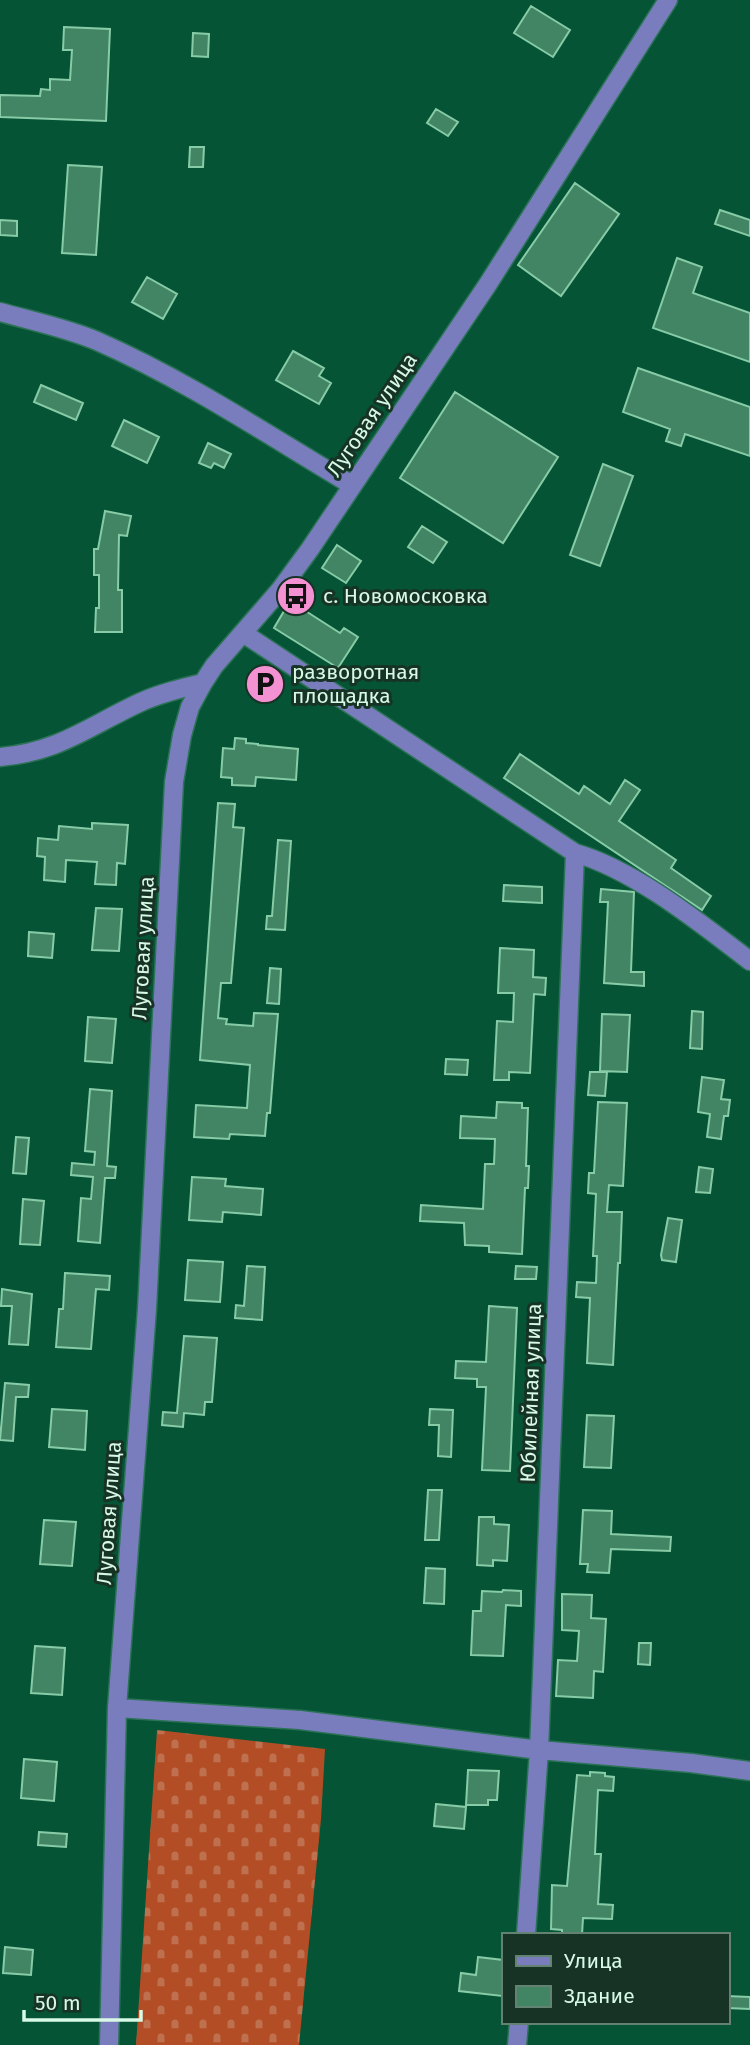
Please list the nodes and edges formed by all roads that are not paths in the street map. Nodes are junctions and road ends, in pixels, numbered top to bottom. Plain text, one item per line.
1 (668, 0) edge
2 (0, 312) edge
3 (352, 485) junction
4 (243, 633) junction
5 (203, 683) junction
6 (0, 757) edge
7 (575, 853) junction
8 (750, 961) edge
9 (117, 1708) junction
10 (539, 1750) junction
11 (750, 1771) edge
12 (526, 1933) edge
13 (519, 2024) edge
14 (109, 2045) edge
15 (517, 2045) edge

1 - 3 street, Луговая улица
2 - 3 street
3 - 4 street, Луговая улица
4 - 5 street, Луговая улица
4 - 7 street
5 - 6 street
5 - 9 street, Луговая улица
7 - 8 street
7 - 10 street, Юбилейная улица
9 - 10 street
9 - 14 street, Луговая улица
10 - 11 street
10 - 12 street, Юбилейная улица
13 - 15 street

